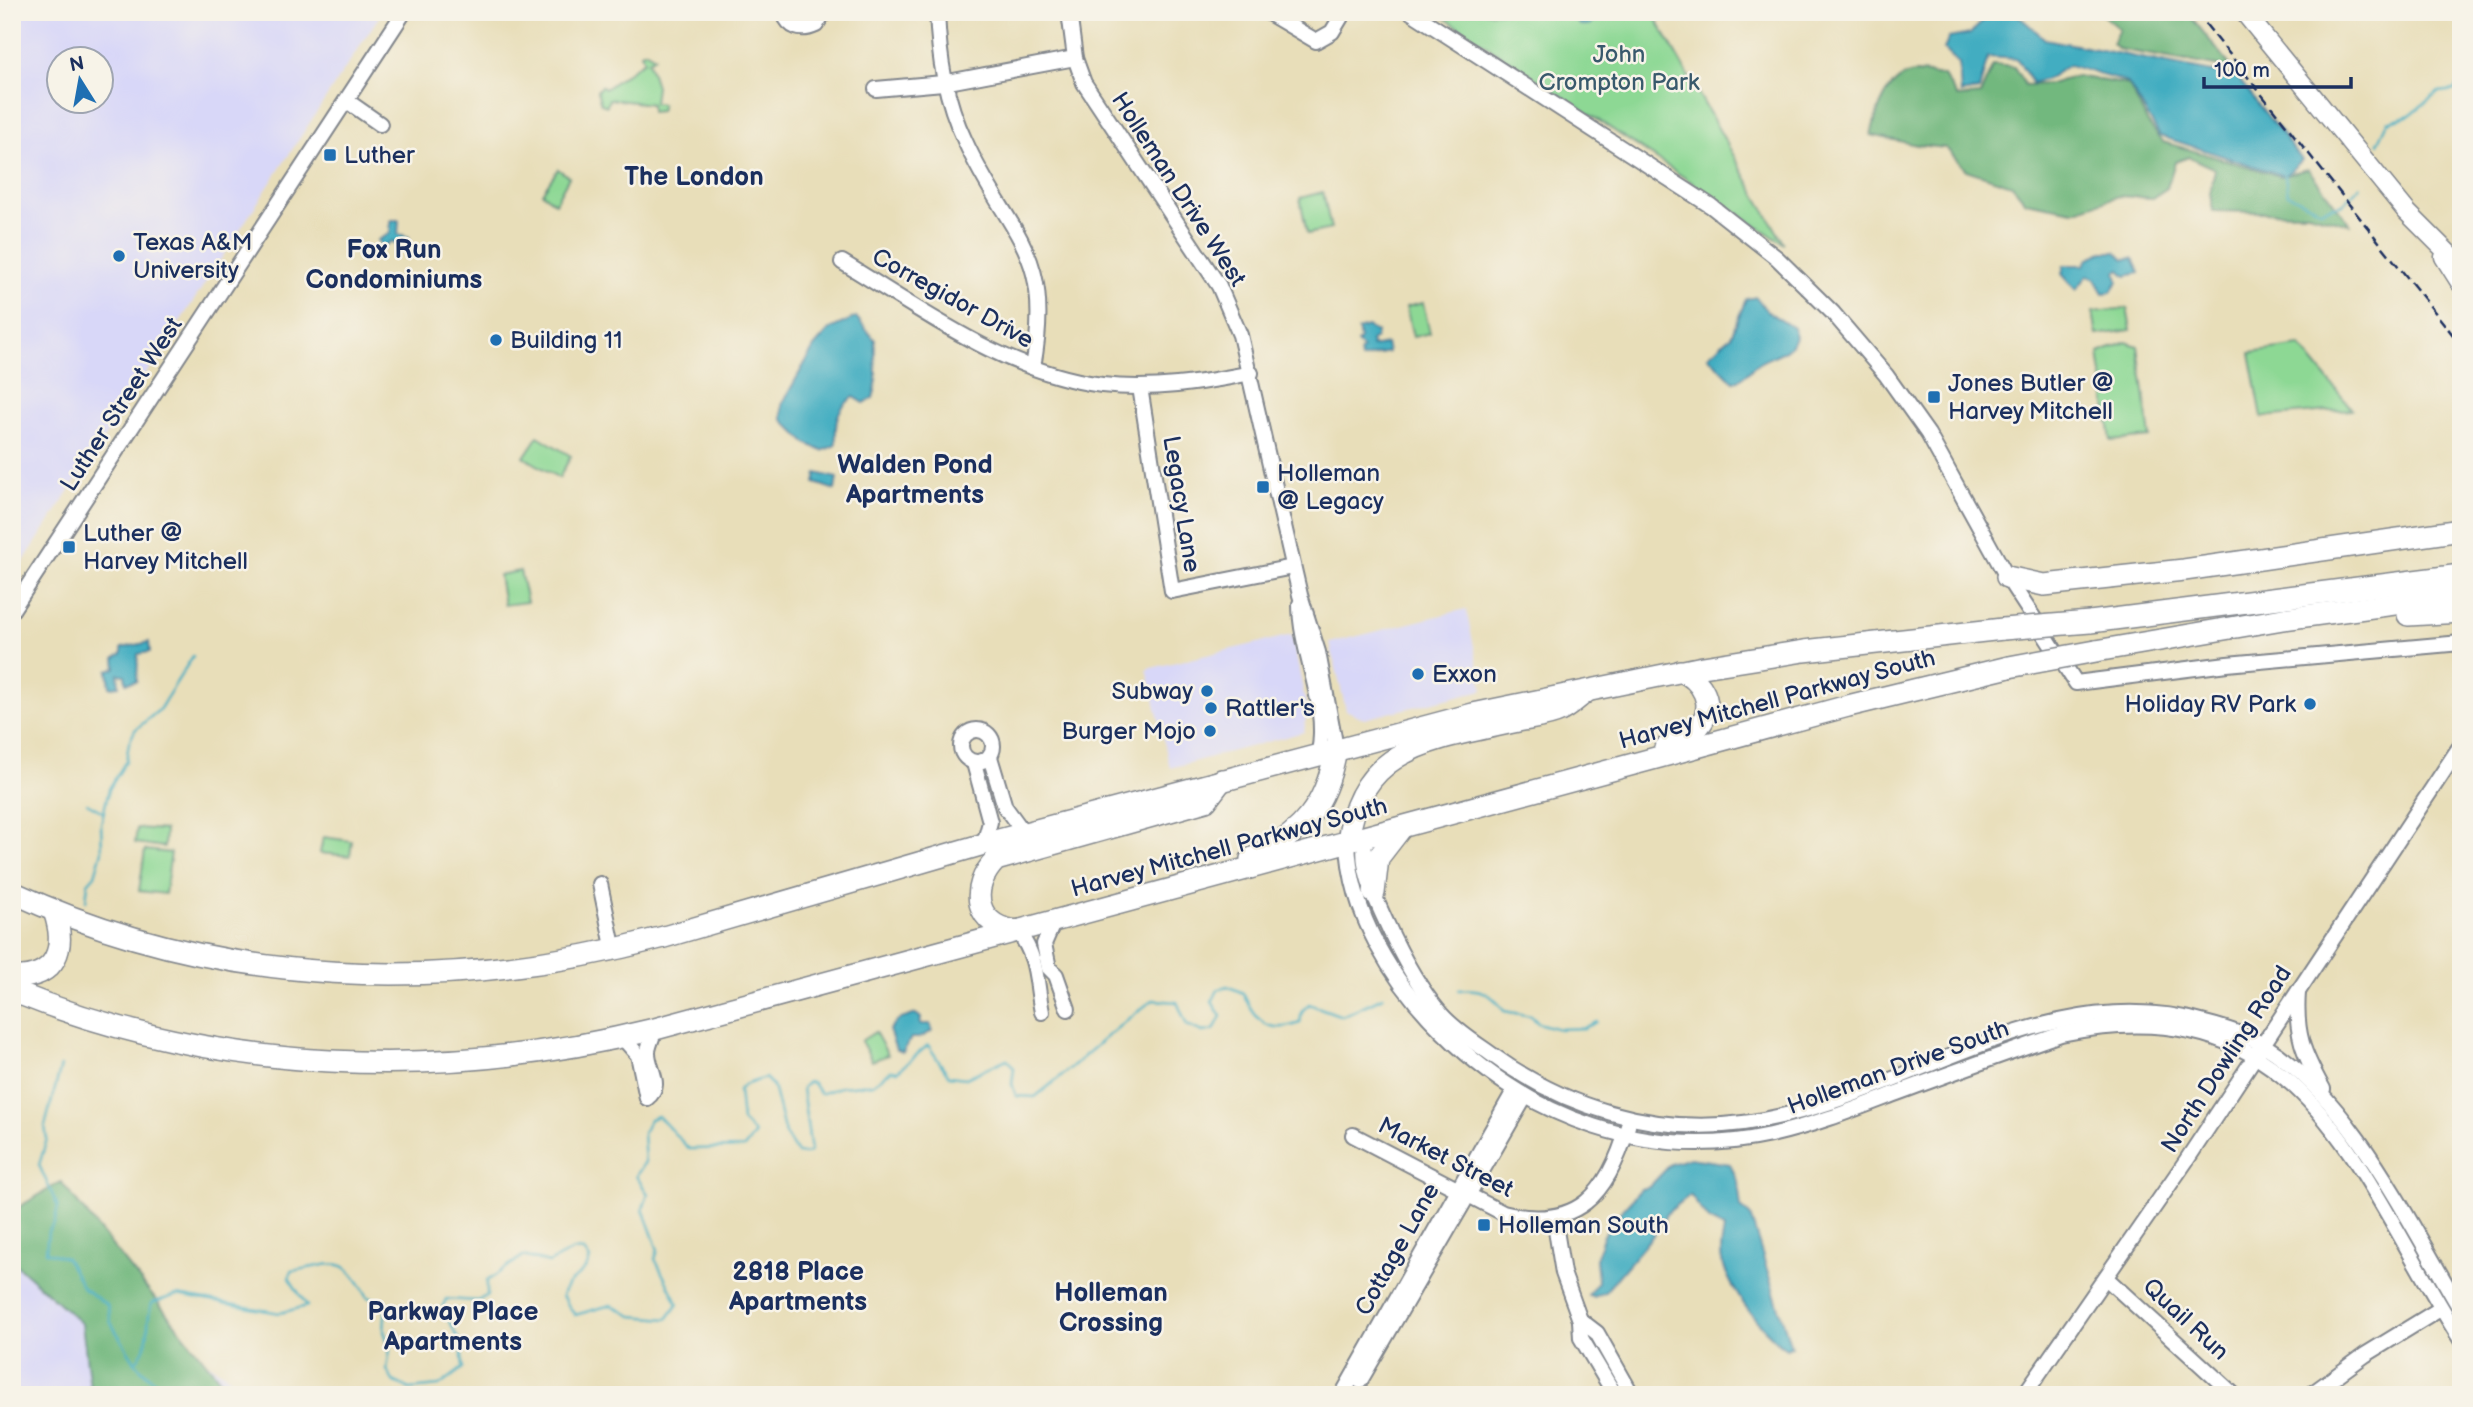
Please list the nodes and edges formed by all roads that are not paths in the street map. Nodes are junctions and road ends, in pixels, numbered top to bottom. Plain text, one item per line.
1 (404, 12) edge
2 (783, 12) edge
3 (824, 12) edge
4 (937, 12) edge
5 (1069, 12) edge
6 (1267, 12) edge
7 (1344, 12) edge
8 (1410, 12) edge
9 (2244, 12) edge
10 (1075, 58) junction
11 (943, 83) junction
12 (876, 89) dead end
13 (347, 101) junction
14 (380, 124) dead end
15 (2434, 242) junction
16 (842, 262) dead end
17 (2461, 266) edge
18 (2461, 284) edge
19 (1033, 367) junction
20 (1251, 373) junction
21 (1140, 387) junction
22 (2461, 530) edge
23 (1293, 566) junction
24 (2461, 575) edge
25 (2007, 577) junction
26 (2461, 595) edge
27 (12, 610) edge
28 (2461, 612) edge
29 (2283, 619) junction
30 (2461, 643) edge
31 (1681, 671) junction
32 (1593, 687) junction
33 (2461, 745) edge
34 (1328, 750) junction
35 (990, 757) junction
36 (974, 763) junction
37 (1637, 763) junction
38 (1222, 780) junction
39 (1403, 827) junction
40 (1024, 833) junction
41 (1358, 839) junction
42 (984, 844) junction
43 (1211, 879) junction
44 (600, 884) dead end
45 (12, 892) edge
46 (1374, 893) junction
47 (54, 911) junction
48 (1054, 922) junction
49 (1018, 931) junction
50 (614, 951) junction
51 (12, 977) edge
52 (12, 991) edge
53 (2298, 992) junction
54 (1068, 1009) dead end
55 (1042, 1012) dead end
56 (655, 1029) junction
57 (622, 1037) junction
58 (2259, 1051) junction
59 (1519, 1094) junction
60 (2334, 1108) junction
61 (1630, 1118) junction
62 (1625, 1134) junction
63 (1353, 1135) dead end
64 (1462, 1193) junction
65 (1554, 1218) junction
66 (1437, 1236) junction
67 (2105, 1278) junction
68 (2458, 1305) edge
69 (2440, 1309) junction
70 (1580, 1320) junction
71 (2461, 1340) edge
72 (1342, 1395) edge
73 (1352, 1395) edge
74 (1615, 1395) edge
75 (1632, 1395) edge
76 (2024, 1395) edge
77 (2234, 1395) edge
78 (2311, 1395) edge

1 - 13 street, Luther Street West
2 - 3 street
4 - 11 street
5 - 10 street, Holleman Drive West
6 - 7 street
8 - 25 street
9 - 15 main road
10 - 11 street
10 - 20 street, Holleman Drive West
11 - 12 street
11 - 19 street
13 - 14 street
13 - 27 street, Luther Street West
15 - 17 main road
15 - 18 main road
16 - 19 street, Corregidor Drive
19 - 21 street, Corregidor Drive
20 - 21 street, Corregidor Drive
20 - 23 street, Holleman Drive West
21 - 23 street, Legacy Lane
22 - 25 highway
23 - 34 street, Holleman Drive West
24 - 31 highway, Harvey Mitchell Parkway South, bridge
25 - 30 street
26 - 29 highway, Harvey Mitchell Parkway South
28 - 29 highway
29 - 37 highway, Harvey Mitchell Parkway South, bridge
31 - 32 highway, Harvey Mitchell Parkway South
31 - 37 highway
32 - 34 highway, Harvey Mitchell Parkway South
32 - 41 highway
33 - 53 street, North Dowling Road
34 - 38 highway, Harvey Mitchell Parkway South
34 - 43 highway
35 - 36 street
35 - 36 street
35 - 40 street
36 - 42 street
37 - 39 highway, Harvey Mitchell Parkway South
38 - 40 highway, Harvey Mitchell Parkway South
38 - 49 highway
39 - 41 highway, Harvey Mitchell Parkway South
39 - 46 highway
40 - 42 highway, Harvey Mitchell Parkway South
41 - 43 highway, Harvey Mitchell Parkway South
41 - 46 street, Holleman Drive South
41 - 59 street, Holleman Drive South
42 - 50 highway, Harvey Mitchell Parkway South
43 - 48 highway, Harvey Mitchell Parkway South
44 - 50 street
45 - 47 highway, Harvey Mitchell Parkway South
46 - 61 street, Holleman Drive South
47 - 50 highway, Harvey Mitchell Parkway South
47 - 51 highway
48 - 49 highway, Harvey Mitchell Parkway South
48 - 54 street
49 - 55 street
49 - 56 highway, Harvey Mitchell Parkway South
52 - 57 highway, Harvey Mitchell Parkway South
53 - 58 street, North Dowling Road
53 - 60 street
56 - 57 highway, Harvey Mitchell Parkway South
56 - 57 street
58 - 60 street, Holleman Drive South
58 - 61 street, Holleman Drive South
58 - 62 street, Holleman Drive South
58 - 67 street, North Dowling Road
58 - 69 street, Holleman Drive South
59 - 62 street, Holleman Drive South
59 - 64 street, Cottage Lane
60 - 68 street, Holleman Drive South
61 - 62 street, Market Street
62 - 65 street, Market Street
63 - 64 street, Market Street
64 - 65 street, Market Street
64 - 66 street, Cottage Lane
65 - 70 street
66 - 72 street, Cottage Lane
66 - 73 street, Cottage Lane
67 - 76 street, North Dowling Road
67 - 77 street, Quail Run
69 - 71 street, Holleman Drive South
69 - 78 street
70 - 74 street
70 - 75 street

